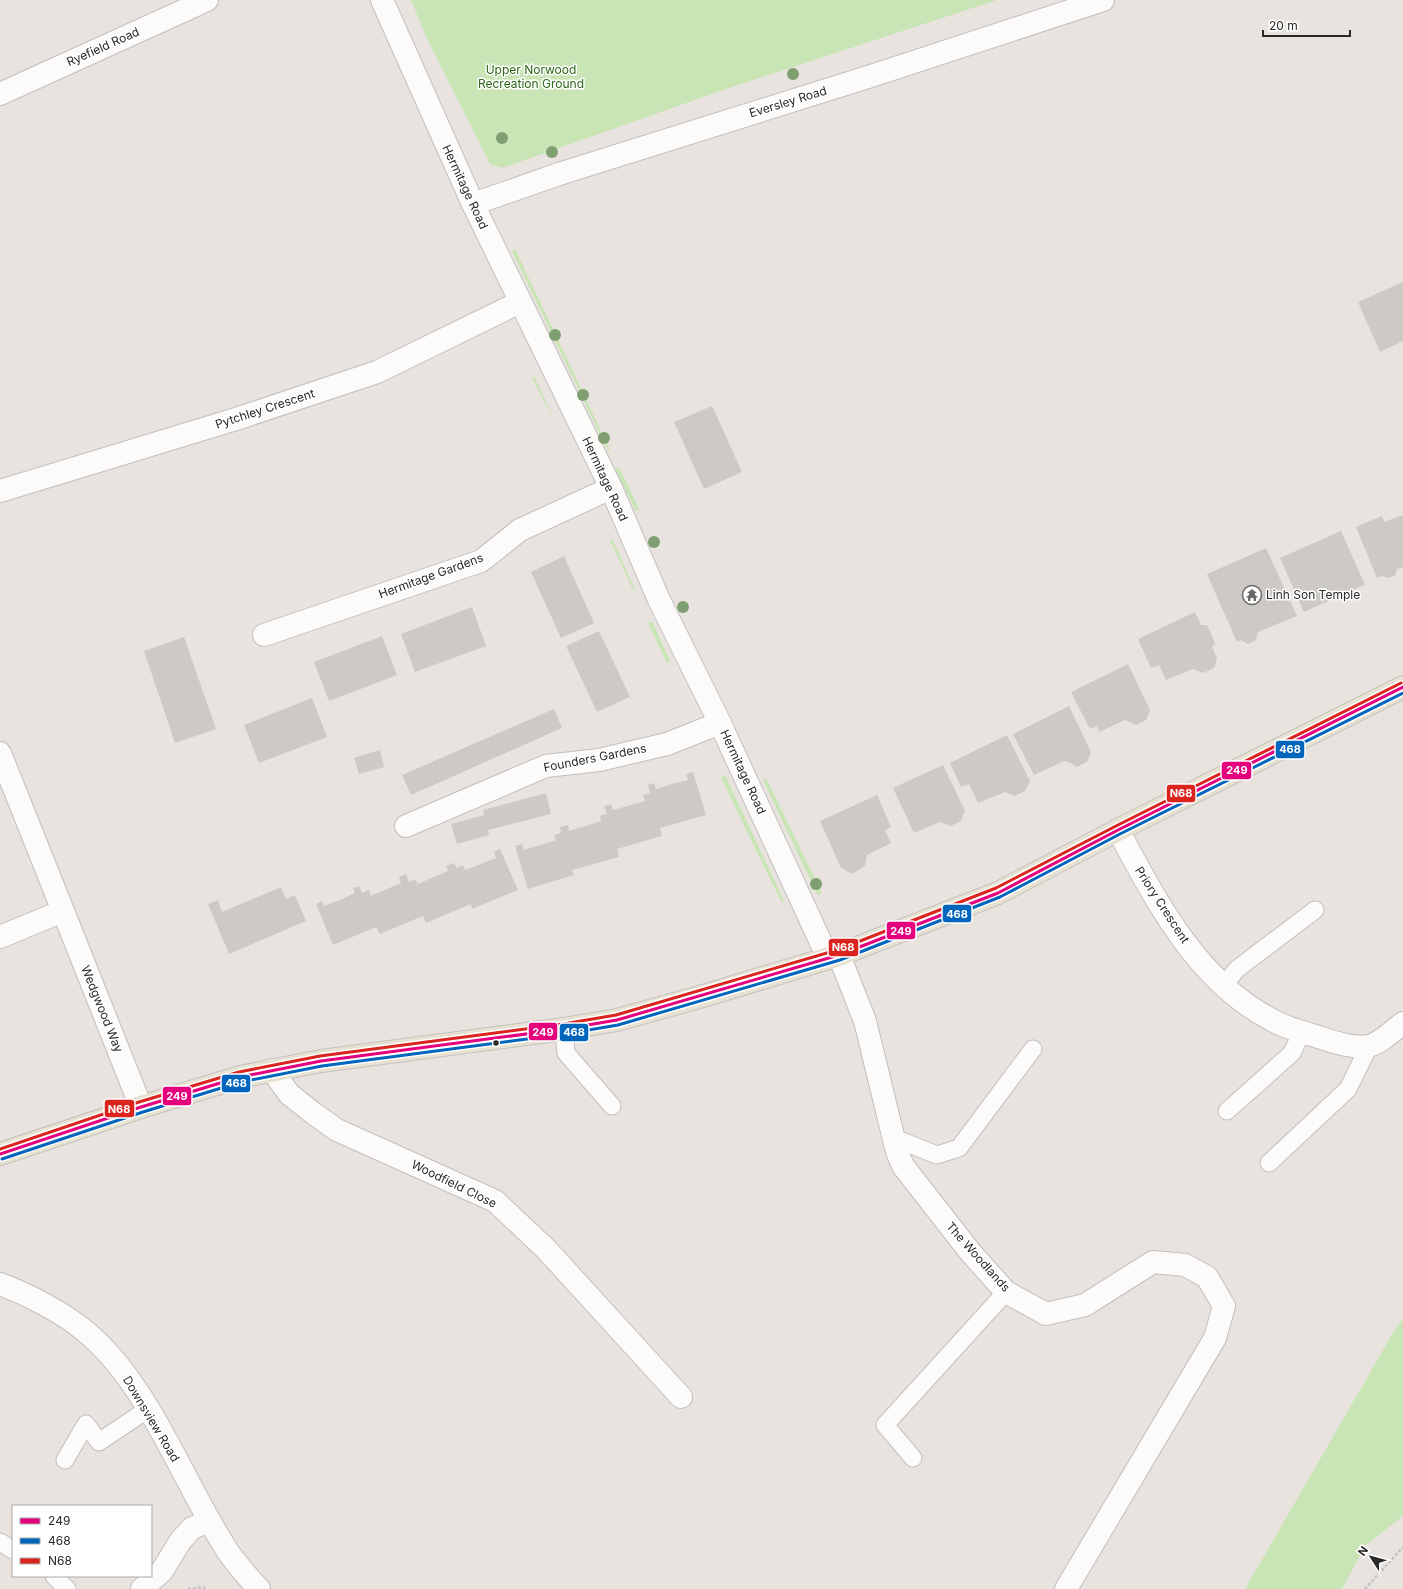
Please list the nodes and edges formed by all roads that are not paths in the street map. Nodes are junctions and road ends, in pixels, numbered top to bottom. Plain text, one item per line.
1 (207, 0) edge
2 (382, 0) edge
3 (1103, 0) edge
4 (0, 94) edge
5 (473, 204) junction
6 (520, 302) junction
7 (610, 488) junction
8 (0, 491) edge
9 (264, 635) dead end
10 (1403, 687) edge
11 (720, 723) junction
12 (0, 753) edge
13 (406, 826) dead end
14 (1118, 830) junction
15 (1315, 910) dead end
16 (63, 911) junction
17 (0, 937) edge
18 (834, 956) junction
19 (1224, 985) junction
20 (1403, 1023) edge
21 (564, 1029) junction
22 (1302, 1032) junction
23 (1369, 1046) junction
24 (1033, 1049) dead end
25 (272, 1070) junction
26 (612, 1106) dead end
27 (141, 1107) junction
28 (1227, 1111) dead end
29 (894, 1138) junction
30 (0, 1154) edge
31 (1269, 1163) dead end
32 (2, 1282) edge
33 (1006, 1292) junction
34 (681, 1398) dead end
35 (148, 1409) junction
36 (913, 1458) dead end
37 (65, 1460) dead end
38 (210, 1521) junction
39 (0, 1542) edge
40 (12, 1549) edge
41 (55, 1577) edge
42 (67, 1589) edge
43 (142, 1589) edge
44 (260, 1589) edge
45 (1066, 1589) edge

1 - 4 street, Ryefield Road
2 - 5 street, Hermitage Road
3 - 5 street, Eversley Road
5 - 6 street, Hermitage Road
6 - 7 street, Hermitage Road
6 - 8 street, Pytchley Crescent
7 - 9 street, Hermitage Gardens
7 - 11 street, Hermitage Road
10 - 14 main road
11 - 13 street, Founders Gardens
11 - 18 street, Hermitage Road
12 - 16 street, Wedgwood Way
14 - 18 main road
14 - 19 street, Priory Crescent
15 - 19 lane
16 - 17 street
16 - 27 street, Wedgwood Way
18 - 21 main road
18 - 29 street, The Woodlands
19 - 22 street, Priory Crescent
20 - 23 street
21 - 25 main road
21 - 26 lane
22 - 23 street, Priory Crescent
22 - 28 lane
23 - 31 lane
24 - 29 lane
25 - 27 main road
25 - 34 street, Woodfield Close
27 - 30 main road
29 - 33 street, The Woodlands
32 - 35 street, Downsview Road
33 - 36 lane
33 - 45 street, The Woodlands
35 - 37 lane
35 - 38 street, Downsview Road
38 - 43 street
38 - 44 street, Downsview Road
39 - 40 lane
41 - 42 lane

